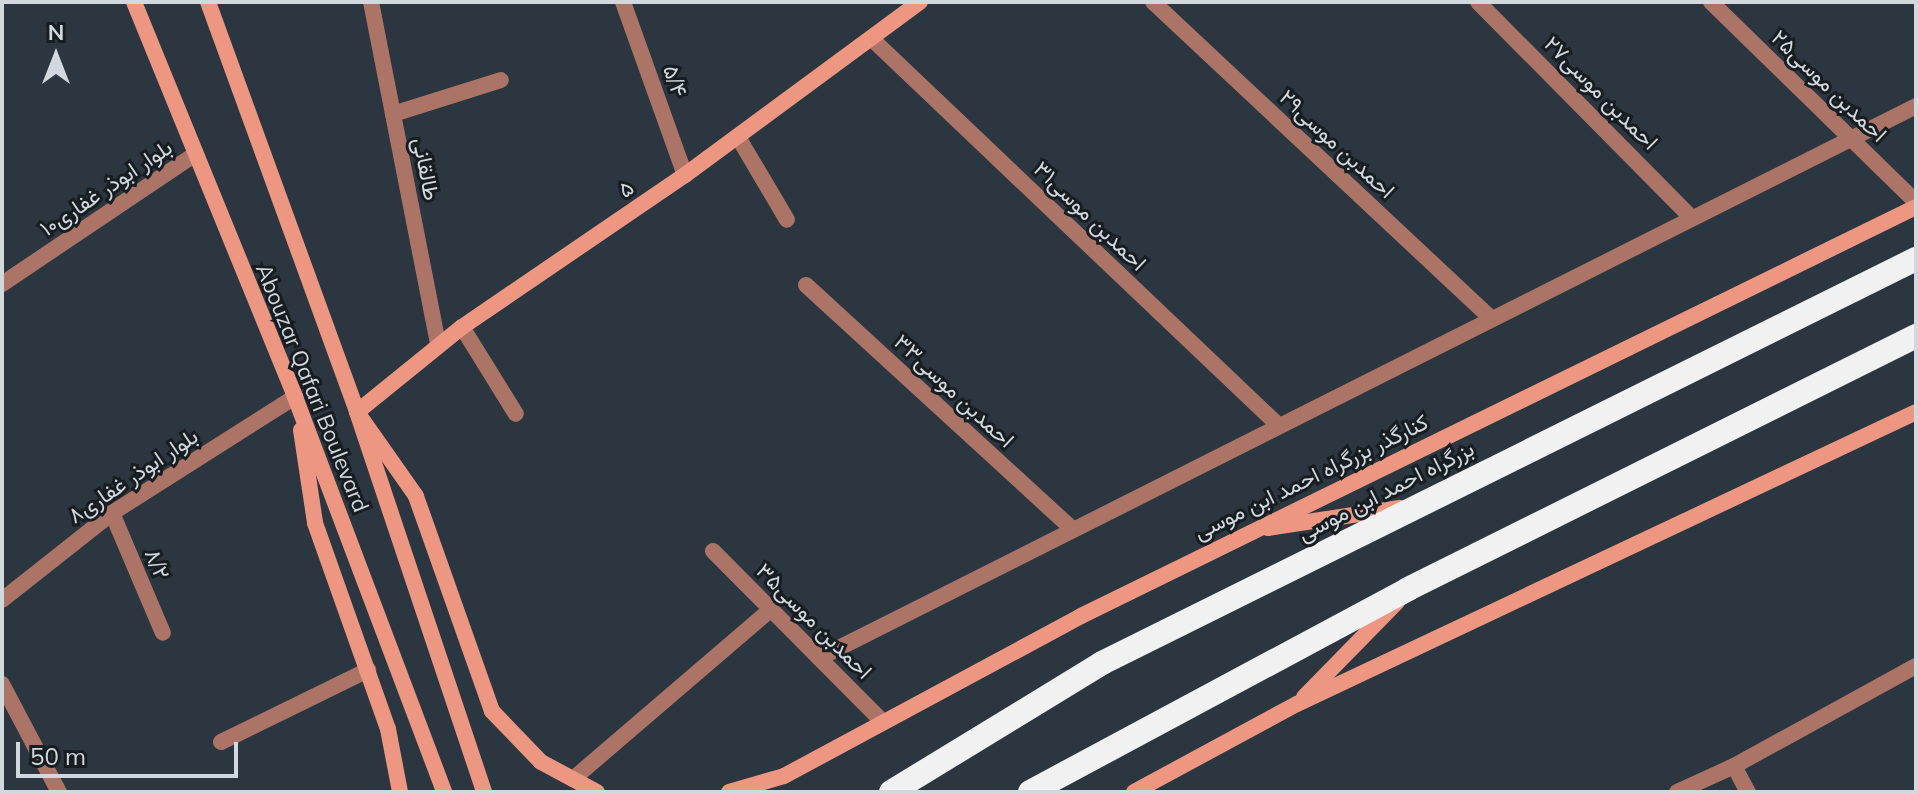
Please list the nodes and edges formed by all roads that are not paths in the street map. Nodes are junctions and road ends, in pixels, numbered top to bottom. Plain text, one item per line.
1 (134, 2) edge
2 (208, 2) edge
3 (371, 2) edge
4 (623, 2) edge
5 (920, 2) edge
6 (1153, 2) edge
7 (1478, 2) edge
8 (1711, 2) edge
9 (873, 40) junction
10 (501, 80) dead end
11 (1916, 106) edge
12 (393, 114) junction
13 (738, 137) junction
14 (1852, 140) junction
15 (194, 155) junction
16 (685, 175) junction
17 (1916, 204) edge
18 (1691, 217) junction
19 (787, 220) dead end
20 (1916, 259) edge
21 (2, 284) edge
22 (806, 285) dead end
23 (1491, 318) junction
24 (462, 327) junction
25 (1916, 336) edge
26 (438, 345) junction
27 (295, 397) junction
28 (357, 412) junction
29 (1916, 412) edge
30 (516, 414) dead end
31 (1278, 425) junction
32 (1409, 507) junction
33 (112, 513) junction
34 (1072, 529) junction
35 (1251, 531) junction
36 (713, 551) dead end
37 (1408, 589) junction
38 (2, 600) edge
39 (771, 609) junction
40 (163, 633) dead end
41 (819, 658) junction
42 (1916, 666) edge
43 (368, 670) junction
44 (2, 684) edge
45 (1297, 704) junction
46 (883, 722) junction
47 (221, 742) dead end
48 (1734, 766) junction
49 (573, 779) junction
50 (59, 792) edge
51 (400, 792) edge
52 (444, 792) edge
53 (484, 792) edge
54 (597, 792) edge
55 (729, 792) edge
56 (891, 792) edge
57 (1030, 792) edge
58 (1134, 792) edge
59 (1677, 792) edge
60 (1748, 792) edge

1 - 15 main road, Abouzar Qafari Boulevard
2 - 28 main road, Abouzar Qafari Boulevard
3 - 12 street, طالقانی
4 - 16 street, ۵/۴
5 - 9 main road, ۵
6 - 23 street, ۲۹احمدبن موسی
7 - 18 street, ۲۷احمدبن موسی
8 - 14 street, ۲۵احمدبن موسی
9 - 13 main road, ۵
9 - 31 street, ۳۱احمدبن موسی
10 - 12 street
11 - 14 street
12 - 26 street, طالقانی
13 - 16 main road, ۵
13 - 19 street
14 - 17 street, ۲۵احمدبن موسی
14 - 18 street
15 - 21 street, بلوار ابوذر غفاری۱۰
15 - 27 main road, Abouzar Qafari Boulevard
16 - 24 main road, ۵
17 - 35 main road, کنارگذر بزرگراه احمد ابن موسی
18 - 23 street
20 - 32 highway, بزرگراه احمد ابن موسی
22 - 34 street, ۳۳احمدبن موسی
23 - 31 street
24 - 26 main road, ۵
24 - 30 street
25 - 37 highway
26 - 28 main road, ۵
27 - 33 street, بلوار ابوذر غفاری۸
27 - 43 main road
27 - 52 main road, Abouzar Qafari Boulevard
28 - 49 main road
28 - 53 main road, Abouzar Qafari Boulevard
29 - 45 main road
31 - 34 street
32 - 35 main road
32 - 56 highway, بزرگراه احمد ابن موسی
33 - 38 street, بلوار ابوذر غفاری۸
33 - 40 street, ۸/۲
34 - 41 street
35 - 46 main road, کنارگذر بزرگراه احمد ابن موسی
36 - 39 street, ۳۵احمدبن موسی
37 - 45 main road
37 - 57 highway
39 - 41 street, ۳۵احمدبن موسی
39 - 49 street
41 - 46 street, ۳۵احمدبن موسی
42 - 48 street
43 - 47 street
43 - 51 main road
44 - 50 street
45 - 58 main road
46 - 55 main road, کنارگذر بزرگراه احمد ابن موسی
48 - 59 street
48 - 60 street
49 - 54 main road

